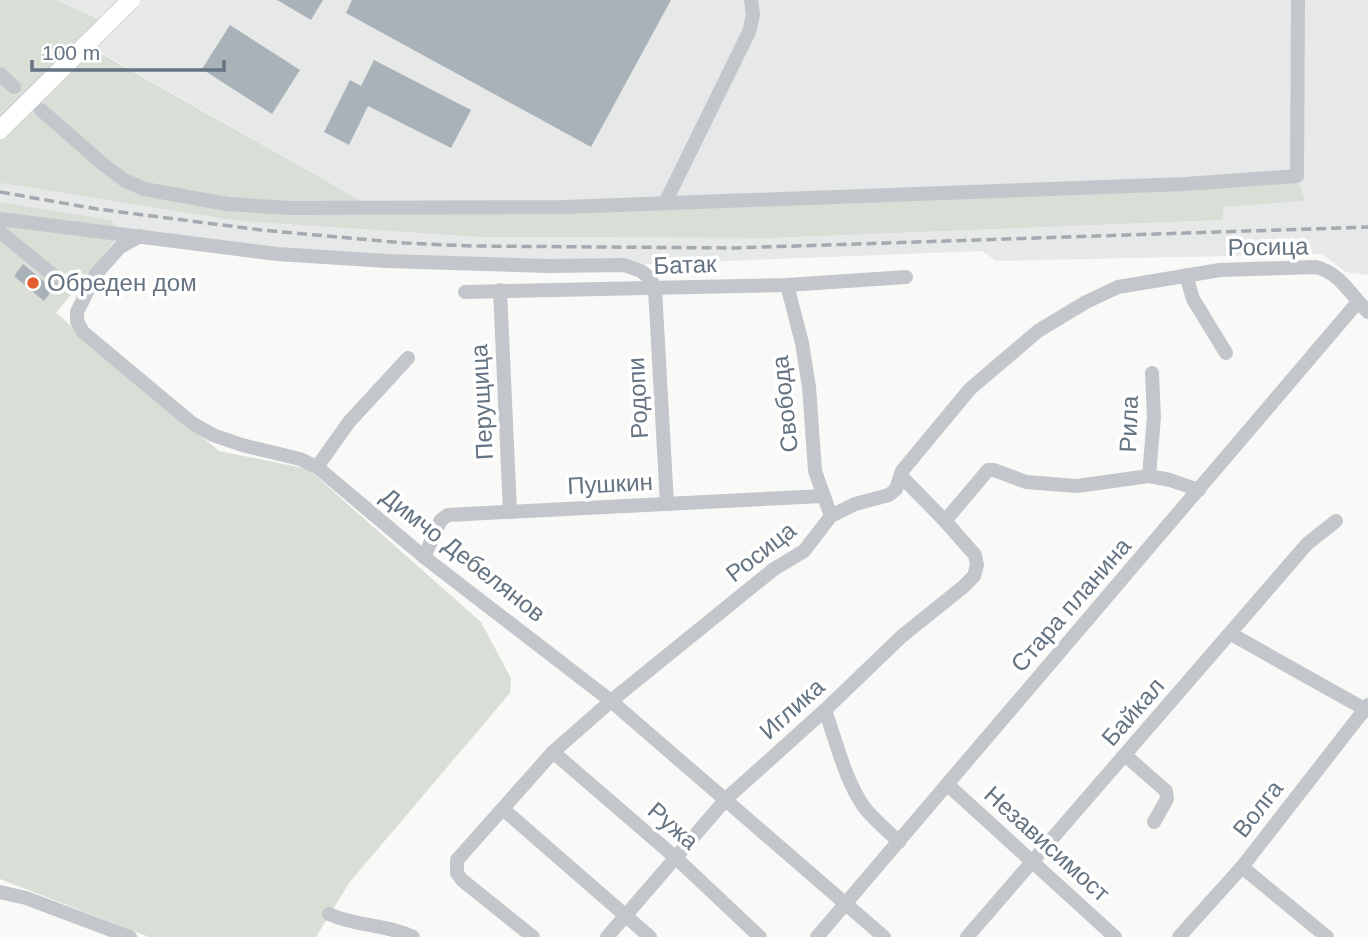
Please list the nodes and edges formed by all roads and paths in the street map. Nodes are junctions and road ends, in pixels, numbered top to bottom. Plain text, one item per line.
1 (131, 0) edge
2 (751, 0) edge
3 (1298, 0) edge
4 (0, 74) edge
5 (14, 87) dead end
6 (41, 110) dead end
7 (0, 130) edge
8 (665, 203) junction
9 (0, 219) edge
10 (0, 232) edge
11 (140, 236) junction
12 (1186, 275) junction
13 (906, 277) dead end
14 (64, 284) dead end
15 (787, 285) junction
16 (655, 289) junction
17 (500, 290) junction
18 (465, 292) dead end
19 (1363, 307) edge
20 (1226, 352) dead end
21 (408, 358) dead end
22 (1152, 373) dead end
23 (317, 467) junction
24 (901, 476) junction
25 (1149, 476) junction
26 (1199, 490) junction
27 (823, 496) junction
28 (667, 504) junction
29 (510, 512) junction
30 (831, 516) junction
31 (945, 520) junction
32 (1336, 521) dead end
33 (424, 557) junction
34 (1231, 634) junction
35 (611, 701) junction
36 (1367, 708) edge
37 (825, 710) junction
38 (553, 752) junction
39 (1125, 755) junction
40 (947, 785) junction
41 (727, 798) junction
42 (503, 809) junction
43 (1154, 822) dead end
44 (899, 842) junction
45 (676, 858) junction
46 (1033, 861) junction
47 (1242, 867) junction
48 (0, 892) edge
49 (846, 903) junction
50 (329, 914) dead end
51 (627, 916) junction
52 (130, 937) edge
53 (413, 937) edge
54 (533, 937) edge
55 (607, 937) edge
56 (650, 937) edge
57 (760, 937) edge
58 (817, 937) edge
59 (884, 937) edge
60 (967, 937) edge
61 (1115, 937) edge
62 (1179, 937) edge
63 (1327, 937) edge

1 - 7 main road, bridge
2 - 8 street
3 - 8 street
4 - 5 street
6 - 8 street
9 - 11 street
10 - 14 street
11 - 16 street
11 - 23 street, Димчо Дебелянов
12 - 19 street, Росица
12 - 20 street
12 - 24 street, Росица
13 - 15 street, Батак
15 - 16 street, Батак
15 - 27 street, Свобода
16 - 17 street, Батак
16 - 28 street, Родопи
17 - 18 street, Батак
17 - 29 street, Перущица
19 - 26 street, Стара планина
21 - 23 street
22 - 25 street, Рила
23 - 33 street, Димчо Дебелянов
24 - 30 street, Росица
24 - 31 street
25 - 26 street
25 - 31 street
26 - 40 street, Стара планина
27 - 28 street, Пушкин
27 - 30 street, Свобода
28 - 29 street, Пушкин
29 - 33 street, Пушкин
30 - 35 street, Росица
31 - 37 street, Иглика
32 - 34 street, Байкал
33 - 35 street, Димчо Дебелянов
34 - 36 street
34 - 39 street, Байкал
35 - 38 street, Росица
35 - 41 street, Димчо Дебелянов
36 - 47 street, Волга
37 - 41 street, Иглика
37 - 44 street
38 - 42 street, Росица
38 - 45 street, Ружа
39 - 43 street
39 - 46 street, Байкал
40 - 44 street, Стара планина
40 - 46 street, Независимост
41 - 45 street, Иглика
41 - 49 street, Димчо Дебелянов
42 - 51 street
42 - 54 street, Росица
44 - 49 street, Стара планина
45 - 51 street, Иглика
45 - 57 street, Ружа
46 - 60 street, Байкал
46 - 61 street, Независимост
47 - 62 street, Волга
47 - 63 street
48 - 52 street
49 - 58 street, Стара планина
49 - 59 street, Димчо Дебелянов
50 - 53 street
51 - 55 street, Иглика
51 - 56 street

